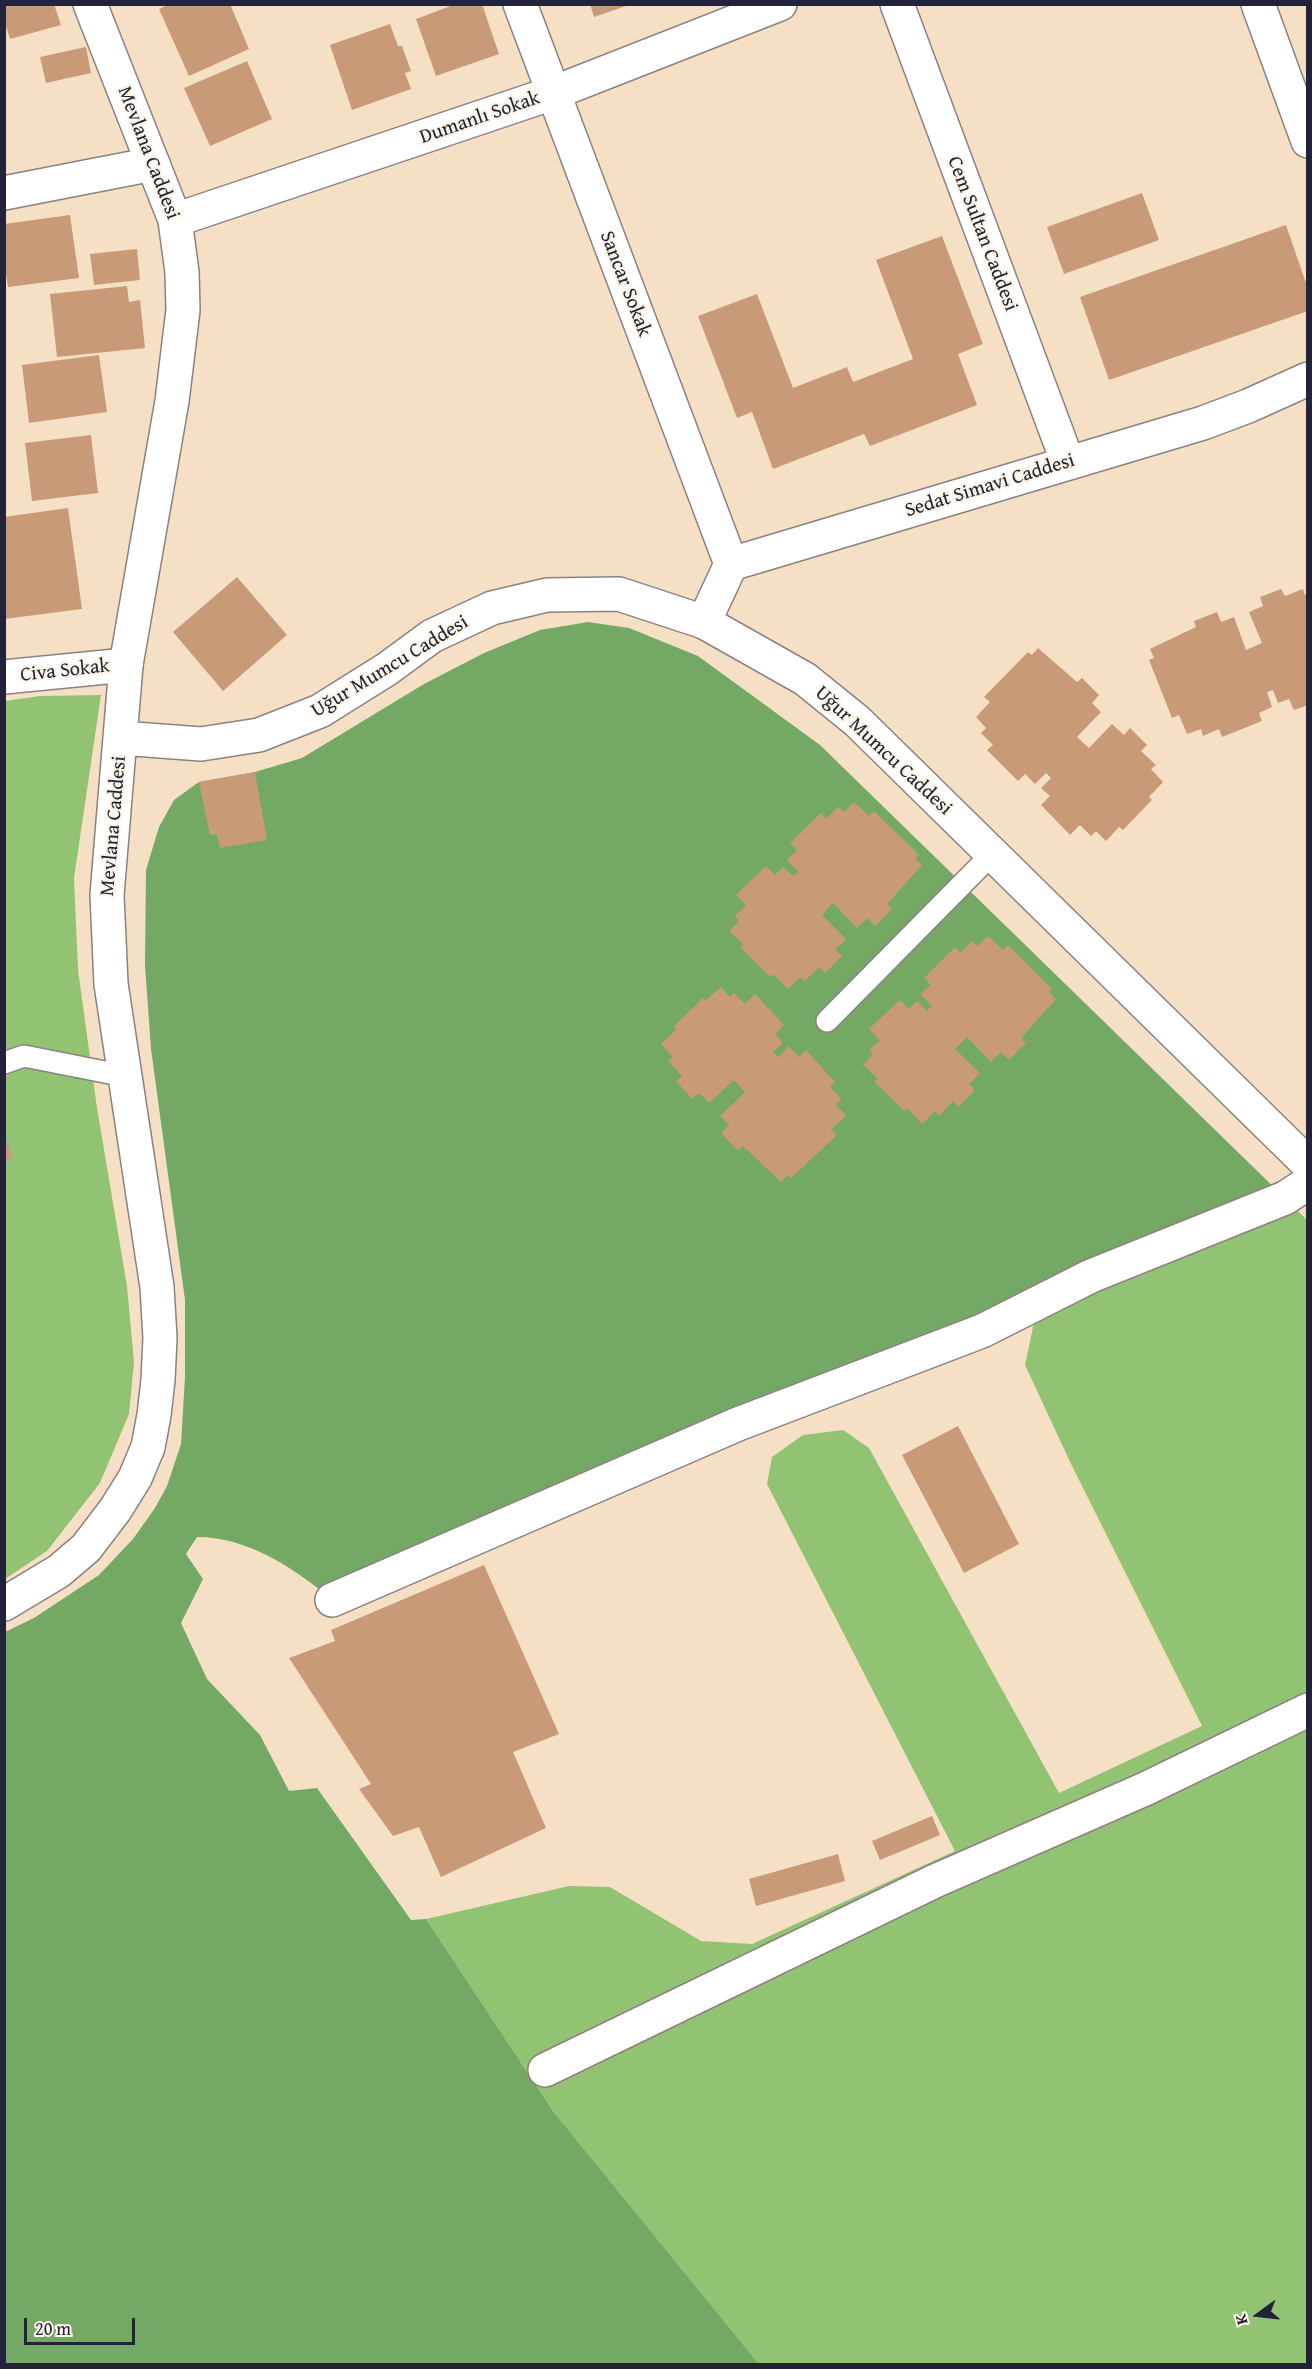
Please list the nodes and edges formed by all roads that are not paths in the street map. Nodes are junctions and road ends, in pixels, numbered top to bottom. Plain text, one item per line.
1 (90, 4) edge
2 (520, 4) edge
3 (780, 4) edge
4 (897, 4) edge
5 (1258, 4) edge
6 (553, 93) junction
7 (1308, 141) edge
8 (153, 164) junction
9 (4, 193) edge
10 (175, 220) junction
11 (1308, 380) edge
12 (1068, 463) junction
13 (731, 564) junction
14 (704, 622) junction
15 (126, 665) junction
16 (4, 677) edge
17 (121, 738) junction
18 (992, 854) junction
19 (827, 1021) dead end
20 (4, 1063) edge
21 (125, 1076) junction
22 (1308, 1164) edge
23 (1308, 1182) edge
24 (332, 1600) dead end
25 (4, 1604) edge
26 (1308, 1710) edge
27 (545, 2070) dead end

1 - 8 street, Mevlana Caddesi
2 - 6 street, Sancar Sokak
3 - 6 street, Dumanlı Sokak
4 - 12 street, Cem Sultan Caddesi
5 - 7 street
6 - 10 street, Dumanlı Sokak
6 - 13 street, Sancar Sokak
8 - 9 street
8 - 10 street, Mevlana Caddesi
10 - 15 street, Mevlana Caddesi
11 - 12 street, Sedat Simavi Caddesi
12 - 13 street, Sedat Simavi Caddesi
13 - 14 street
14 - 17 street, Uğur Mumcu Caddesi
14 - 18 street, Uğur Mumcu Caddesi
15 - 16 street, Civa Sokak
15 - 17 street, Mevlana Caddesi
17 - 21 street, Mevlana Caddesi
18 - 19 lane
18 - 22 street, Uğur Mumcu Caddesi
20 - 21 lane
21 - 25 street, Mevlana Caddesi
23 - 24 street
26 - 27 street

